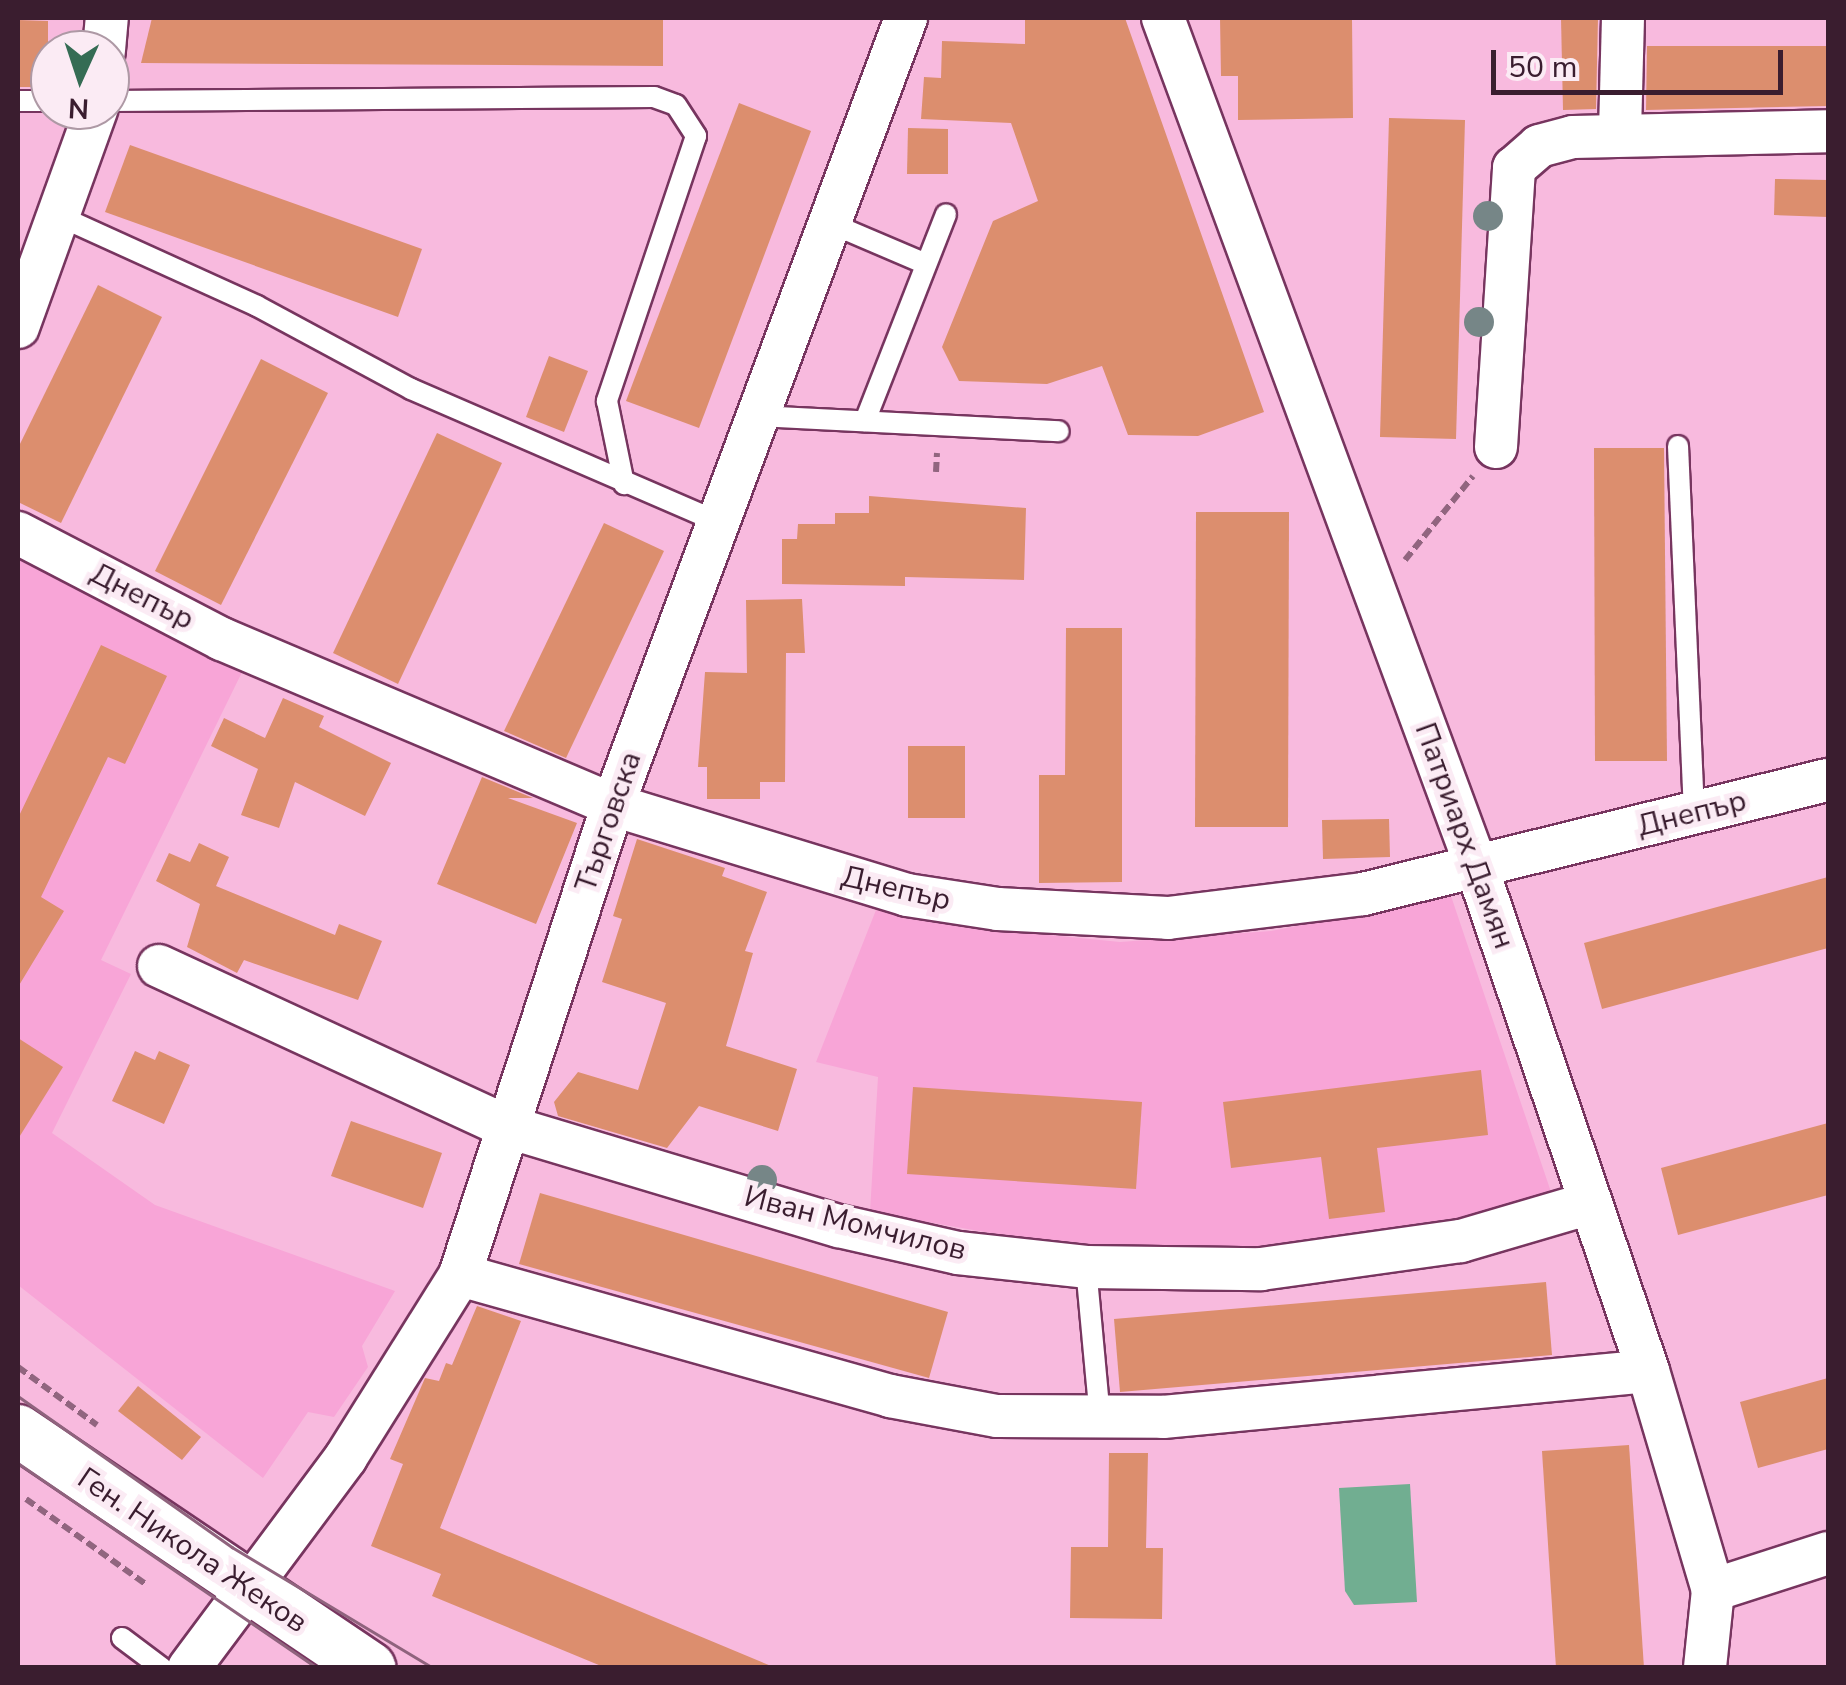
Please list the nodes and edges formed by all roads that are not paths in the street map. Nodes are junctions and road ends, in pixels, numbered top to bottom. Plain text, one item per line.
1 (906, 18) edge
2 (1163, 18) edge
3 (1623, 18) edge
4 (130, 101) edge
5 (89, 130) edge
6 (1828, 131) edge
7 (1620, 132) junction
8 (946, 214) dead end
9 (58, 216) junction
10 (830, 223) junction
11 (926, 264) junction
12 (18, 327) edge
13 (758, 416) junction
14 (865, 422) junction
15 (1059, 431) dead end
16 (1678, 446) dead end
17 (1496, 447) road end
18 (624, 484) junction
19 (718, 522) junction
20 (18, 533) edge
21 (1828, 780) edge
22 (613, 805) junction
23 (1694, 814) junction
24 (1477, 868) junction
25 (159, 966) dead end
26 (508, 1126) junction
27 (1587, 1204) junction
28 (1086, 1267) junction
29 (460, 1275) junction
30 (1648, 1371) junction
31 (1100, 1418) junction
32 (18, 1430) edge
33 (1828, 1553) edge
34 (246, 1590) junction
35 (1712, 1590) junction
36 (122, 1638) dead end
37 (162, 1668) edge
38 (189, 1668) edge
39 (370, 1668) edge
40 (1705, 1668) edge

1 - 10 street, Търговска
2 - 24 street, Патриарх Дамян
3 - 7 street
4 - 18 lane
5 - 9 street
6 - 7 street
7 - 17 street
8 - 11 lane
9 - 12 street
9 - 18 lane
10 - 11 lane
10 - 13 street, Търговска
11 - 14 lane
13 - 14 lane
13 - 19 street, Търговска
14 - 15 lane
16 - 23 lane
18 - 19 lane
19 - 22 street, Търговска
20 - 22 street, Днепър
21 - 23 street, Днепър
22 - 24 street, Днепър
22 - 26 street, Търговска
23 - 24 street, Днепър
24 - 27 street, Патриарх Дамян
25 - 26 street, Иван Момчилов
26 - 28 street, Иван Момчилов
26 - 29 street, Търговска
27 - 28 street, Иван Момчилов
27 - 30 street, Патриарх Дамян
28 - 31 lane
29 - 31 street
29 - 34 street, Търговска
30 - 31 street
30 - 35 street, Патриарх Дамян
32 - 34 street, Ген. Никола Жеков
33 - 35 street
34 - 38 street, Търговска
34 - 39 street, Ген. Никола Жеков
35 - 40 street, Патриарх Дамян
36 - 37 lane

